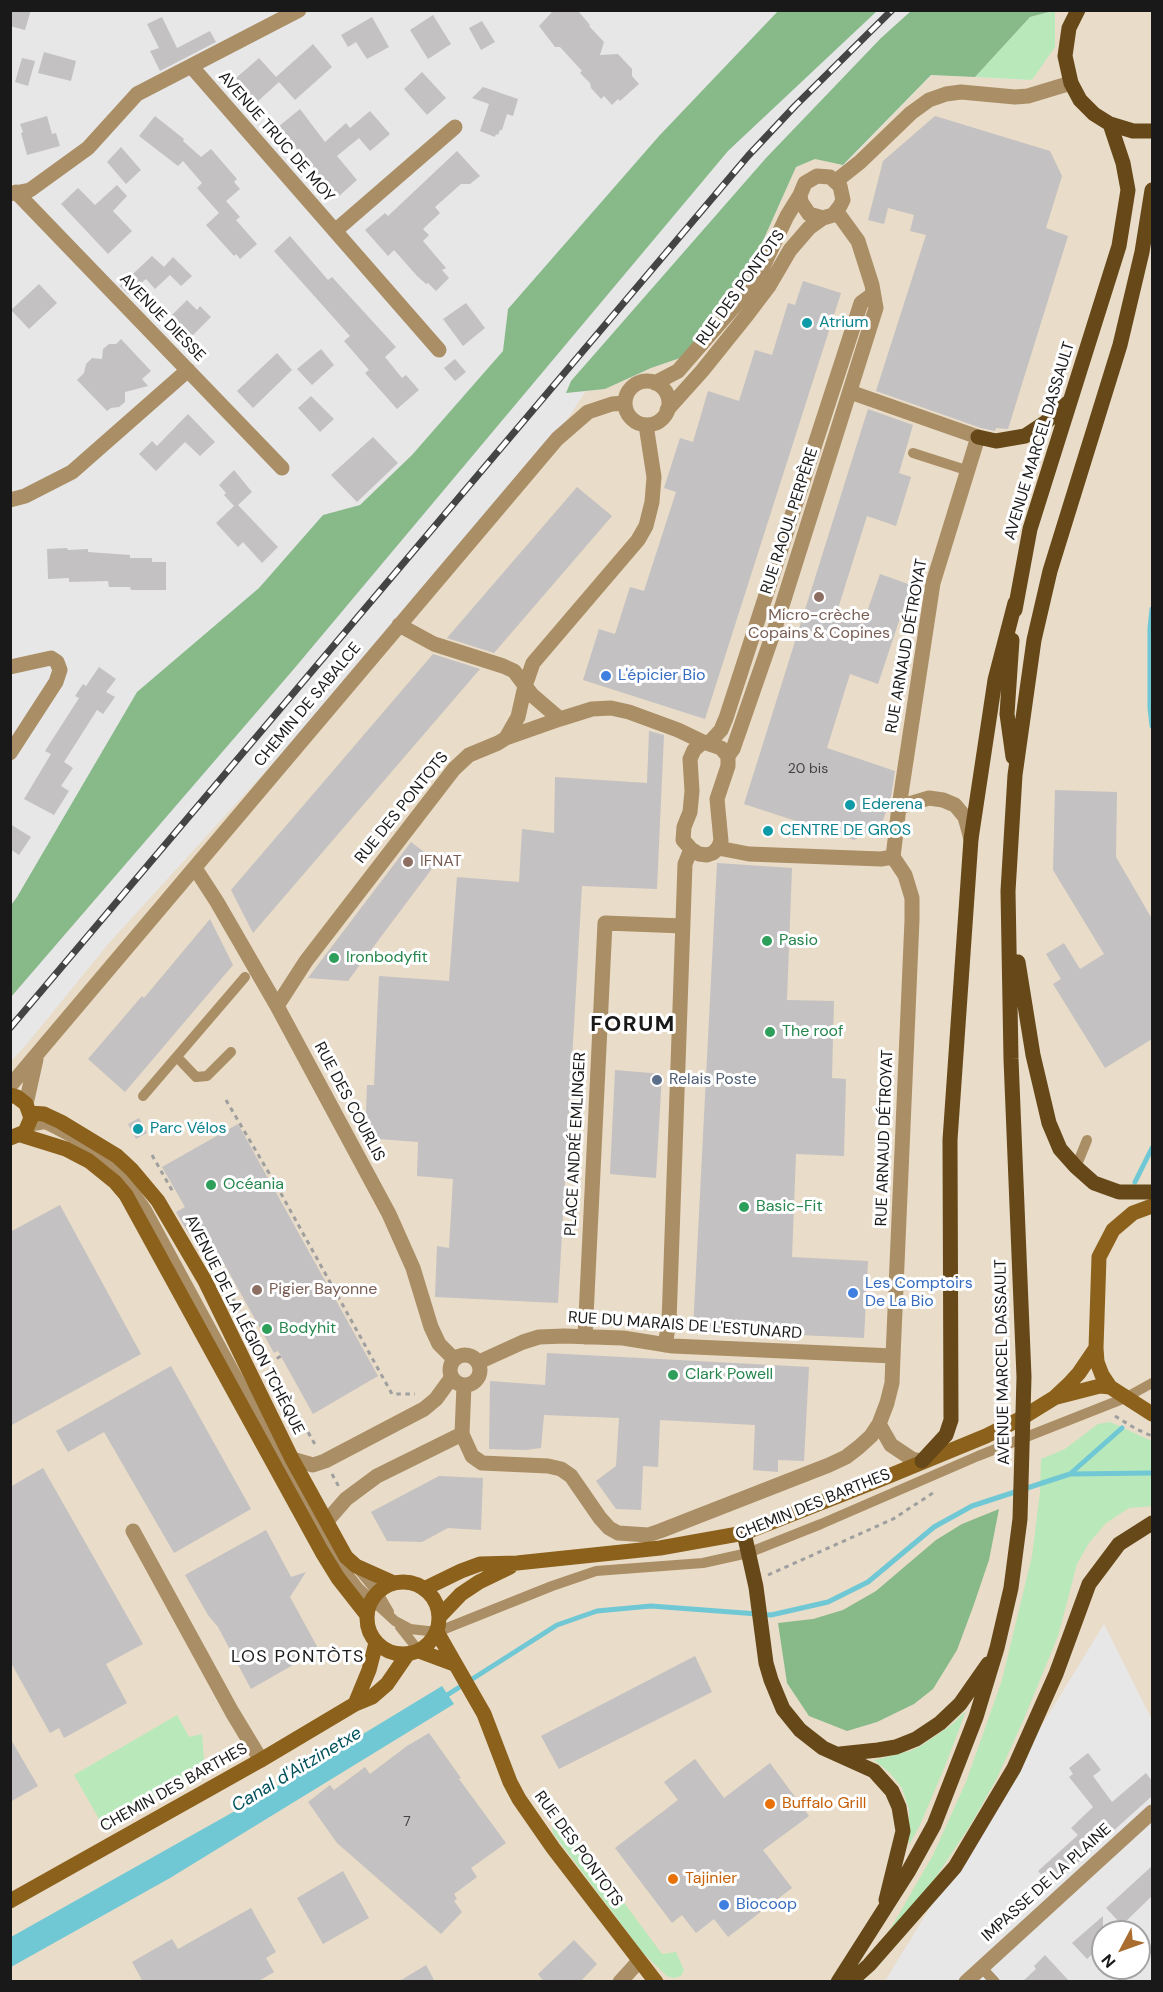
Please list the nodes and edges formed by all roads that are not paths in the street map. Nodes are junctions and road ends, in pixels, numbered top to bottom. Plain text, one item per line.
1 (299, 10) edge
2 (1078, 10) edge
3 (191, 66) junction
4 (1071, 82) junction
5 (1110, 124) junction
6 (455, 127) dead end
7 (1152, 131) edge
8 (836, 181) junction
9 (1152, 190) edge
10 (13, 193) edge
11 (800, 195) junction
12 (830, 215) junction
13 (335, 231) junction
14 (873, 294) junction
15 (439, 350) dead end
16 (188, 370) junction
17 (655, 383) junction
18 (850, 392) junction
19 (1070, 401) junction
20 (625, 403) junction
21 (667, 410) junction
22 (646, 425) junction
23 (978, 437) junction
24 (913, 453) dead end
25 (282, 468) dead end
26 (966, 470) junction
27 (10, 500) edge
28 (1015, 603) junction
29 (399, 625) junction
30 (10, 667) edge
31 (525, 686) junction
32 (560, 719) junction
33 (506, 738) junction
34 (706, 742) junction
35 (10, 753) edge
36 (728, 756) junction
37 (1015, 775) junction
38 (898, 807) junction
39 (971, 840) junction
40 (718, 848) junction
41 (691, 849) junction
42 (893, 857) junction
43 (195, 868) junction
44 (1008, 891) junction
45 (683, 926) junction
46 (245, 977) dead end
47 (277, 1006) junction
48 (231, 1052) dead end
49 (36, 1056) junction
50 (177, 1057) junction
51 (10, 1086) edge
52 (10, 1095) edge
53 (144, 1096) dead end
54 (23, 1123) edge
55 (1087, 1140) dead end
56 (1076, 1167) junction
57 (1152, 1192) edge
58 (1152, 1206) edge
59 (195, 1318) junction
60 (585, 1337) junction
61 (665, 1345) junction
62 (1096, 1348) junction
63 (893, 1356) junction
64 (454, 1359) junction
65 (479, 1362) junction
66 (230, 1363) junction
67 (458, 1381) junction
68 (1152, 1383) edge
69 (1110, 1387) junction
70 (1054, 1398) junction
71 (1141, 1408) edge
72 (879, 1424) junction
73 (462, 1434) junction
74 (292, 1459) junction
75 (922, 1461) junction
76 (302, 1497) junction
77 (326, 1522) junction
78 (1152, 1523) edge
79 (133, 1531) dead end
80 (744, 1533) junction
81 (338, 1542) junction
82 (748, 1552) junction
83 (517, 1563) junction
84 (356, 1566) junction
85 (394, 1583) junction
86 (424, 1588) junction
87 (372, 1603) junction
88 (440, 1616) junction
89 (395, 1621) junction
90 (437, 1632) junction
91 (376, 1643) junction
92 (998, 1648) junction
93 (413, 1653) junction
94 (454, 1665) junction
95 (355, 1704) junction
96 (839, 1754) junction
97 (261, 1760) junction
98 (1152, 1812) edge
99 (10, 1901) edge
100 (882, 1915) junction
101 (639, 1961) junction
102 (981, 1967) junction
103 (620, 1982) edge
104 (656, 1982) edge
105 (838, 1982) edge
106 (850, 1982) edge
107 (966, 1982) edge
108 (995, 1982) edge

1 - 3 street
2 - 4 main road
3 - 10 street
3 - 13 street, AVENUE TRUC DE MOY
4 - 5 main road
4 - 8 street
5 - 7 main road
5 - 19 main road, AVENUE MARCEL DASSAULT
6 - 13 street
8 - 11 street
8 - 12 street
9 - 37 main road, AVENUE MARCEL DASSAULT
10 - 16 street, AVENUE DIESSE
11 - 12 street
11 - 17 street, RUE DES PONTOTS
12 - 14 street, RUE RAOUL PERPÈRE
12 - 21 street, RUE DES PONTOTS
13 - 15 street, AVENUE TRUC DE MOY
14 - 18 street, RUE RAOUL PERPÈRE
14 - 34 street, RUE RAOUL PERPÈRE
16 - 25 street, AVENUE DIESSE
16 - 27 street
17 - 20 street
17 - 21 street
18 - 23 street
18 - 36 street, RUE RAOUL PERPÈRE
19 - 23 main road
19 - 28 main road, AVENUE MARCEL DASSAULT
20 - 22 street
20 - 29 street, CHEMIN DE SABALCE
21 - 22 street
22 - 31 street
23 - 26 street, RUE ARNAUD DÉTROYAT
24 - 26 lane
26 - 38 street, RUE ARNAUD DÉTROYAT
28 - 37 main road, AVENUE MARCEL DASSAULT
28 - 39 main road
29 - 31 street
29 - 43 street, CHEMIN DE SABALCE
30 - 35 street
31 - 32 street
31 - 33 street
32 - 33 street, RUE DES PONTOTS
32 - 34 street, RUE DES PONTOTS
33 - 47 street, RUE DES PONTOTS
34 - 36 street
34 - 41 street, RUE RAOUL PERPÈRE
36 - 40 street, RUE RAOUL PERPÈRE
37 - 44 main road, AVENUE MARCEL DASSAULT
38 - 39 street
38 - 42 street, RUE ARNAUD DÉTROYAT
39 - 75 main road
40 - 41 street
40 - 42 street
41 - 45 street
42 - 63 street, RUE ARNAUD DÉTROYAT
43 - 47 street, RUE DES COURLIS
43 - 49 street, CHEMIN DE SABALCE
44 - 56 main road
44 - 92 main road, AVENUE MARCEL DASSAULT
45 - 60 street, PLACE ANDRÉ EMLINGER
45 - 61 street
46 - 50 lane
47 - 64 street, RUE DES COURLIS
48 - 50 lane
49 - 51 street, CHEMIN DE SABALCE
49 - 54 street, CHEMIN DE SABALCE
50 - 53 lane
52 - 54 street
54 - 59 street, AVENUE DE LA LÉGION TCHÈQUE
54 - 66 lane, AVENUE DE LA LÉGION TCHÈQUE
54 - 74 street, AVENUE DE LA LÉGION TCHÈQUE
55 - 56 lane
56 - 57 main road
58 - 62 street
59 - 66 lane, AVENUE DE LA LÉGION TCHÈQUE
59 - 87 street, AVENUE DE LA LÉGION TCHÈQUE
60 - 61 street, RUE DU MARAIS DE L'ESTUNARD
60 - 65 street, RUE DU MARAIS DE L'ESTUNARD
61 - 63 street, RUE DU MARAIS DE L'ESTUNARD
62 - 69 street
62 - 70 street, CHEMIN DES BARTHES
63 - 72 street, RUE ARNAUD DÉTROYAT
64 - 65 street
64 - 67 street
65 - 67 street
66 - 76 lane, AVENUE DE LA LÉGION TCHÈQUE
67 - 73 street
67 - 74 street
68 - 71 lane, CHEMIN DES BARTHES
69 - 70 street, CHEMIN DES BARTHES
69 - 71 street
70 - 75 street, CHEMIN DES BARTHES
71 - 82 lane, CHEMIN DES BARTHES
72 - 73 street, RUE ARNAUD DÉTROYAT
72 - 75 street
73 - 77 street
74 - 77 street, AVENUE DE LA LÉGION TCHÈQUE
75 - 80 street, CHEMIN DES BARTHES
76 - 81 lane, AVENUE DE LA LÉGION TCHÈQUE
76 - 87 lane, AVENUE DE LA LÉGION TCHÈQUE
77 - 81 street, AVENUE DE LA LÉGION TCHÈQUE
78 - 106 main road
79 - 97 street
80 - 82 main road
80 - 83 street, CHEMIN DES BARTHES
81 - 84 street, AVENUE DE LA LÉGION TCHÈQUE
82 - 90 lane, CHEMIN DES BARTHES
82 - 96 main road
83 - 86 street, CHEMIN DES BARTHES
83 - 88 street, CHEMIN DES BARTHES
84 - 85 street, AVENUE DE LA LÉGION TCHÈQUE
84 - 87 lane
85 - 86 street, AVENUE DE LA LÉGION TCHÈQUE
85 - 87 street
86 - 88 street
87 - 89 lane
87 - 91 street
88 - 90 street
89 - 90 lane
89 - 93 lane
90 - 93 street, CHEMIN DES BARTHES
90 - 94 street, RUE DES PONTOTS
91 - 93 street
91 - 95 street
92 - 96 main road
92 - 100 main road, AVENUE MARCEL DASSAULT
93 - 94 street
93 - 95 street, CHEMIN DES BARTHES
94 - 101 street, RUE DES PONTOTS
95 - 97 street, CHEMIN DES BARTHES
96 - 100 main road
97 - 99 street, CHEMIN DES BARTHES
98 - 102 street, IMPASSE DE LA PLAINE
100 - 105 main road, AVENUE MARCEL DASSAULT
101 - 103 street
101 - 104 street, RUE DES PONTOTS
102 - 107 street, IMPASSE DE LA PLAINE
102 - 108 lane

